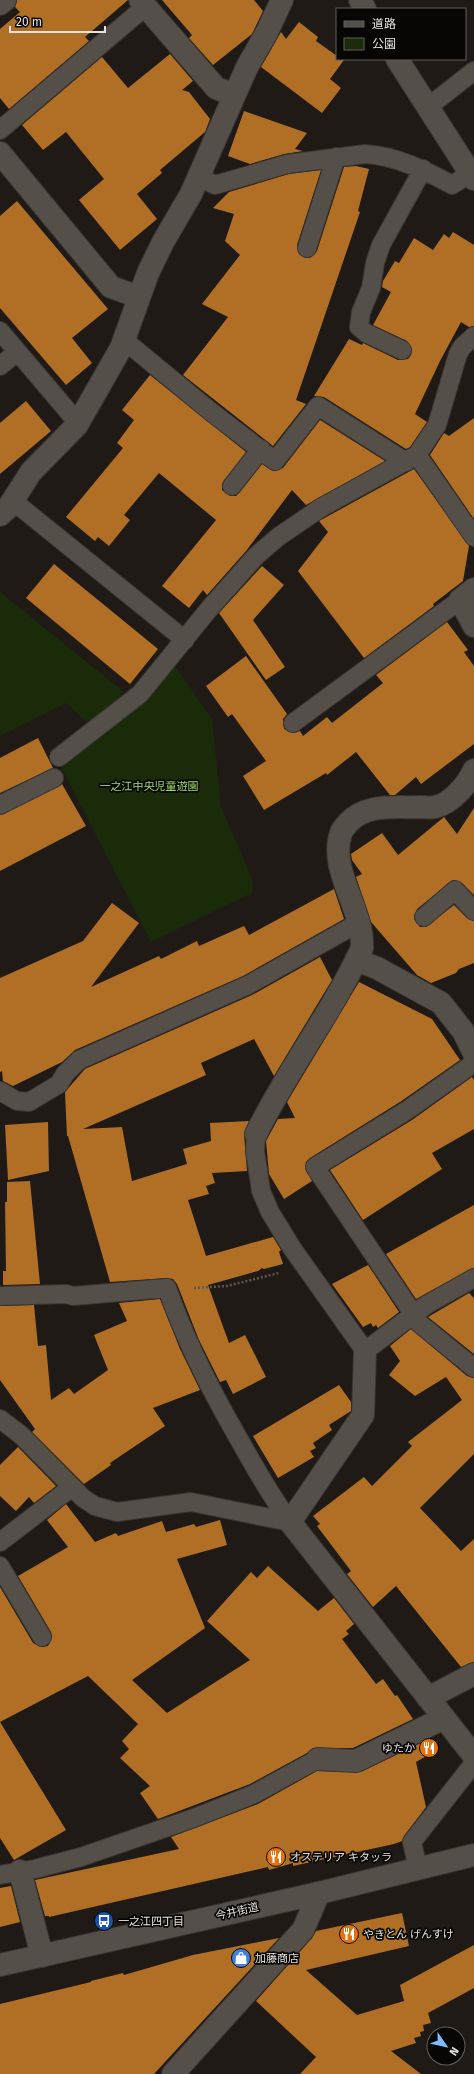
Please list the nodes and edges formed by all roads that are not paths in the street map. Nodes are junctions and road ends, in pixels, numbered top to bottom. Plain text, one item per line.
1 (5, 0) edge
2 (282, 0) edge
3 (142, 3) edge
4 (0, 4) edge
5 (398, 60) edge
6 (474, 71) edge
7 (234, 95) junction
8 (428, 107) junction
9 (0, 130) edge
10 (0, 153) edge
11 (336, 157) junction
12 (423, 169) junction
13 (472, 176) edge
14 (198, 178) junction
15 (307, 248) dead end
16 (139, 297) junction
17 (0, 331) edge
18 (474, 336) edge
19 (124, 340) junction
20 (402, 350) dead end
21 (18, 352) junction
22 (0, 366) edge
23 (78, 423) junction
24 (261, 449) junction
25 (412, 459) junction
26 (232, 486) dead end
27 (6, 508) edge
28 (474, 537) edge
29 (467, 595) edge
30 (474, 626) edge
31 (185, 640) junction
32 (293, 724) dead end
33 (59, 758) dead end
34 (474, 770) edge
35 (54, 778) dead end
36 (0, 805) edge
37 (474, 911) edge
38 (424, 917) dead end
39 (360, 922) junction
40 (356, 960) junction
41 (474, 1053) edge
42 (474, 1063) edge
43 (0, 1091) edge
44 (256, 1134) joint
45 (474, 1278) edge
46 (0, 1296) edge
47 (414, 1315) junction
48 (365, 1351) junction
49 (474, 1368) edge
50 (0, 1419) edge
51 (72, 1487) junction
52 (290, 1522) junction
53 (0, 1542) edge
54 (0, 1566) edge
55 (42, 1637) dead end
56 (474, 1674) edge
57 (428, 1698) junction
58 (444, 1718) junction
59 (474, 1756) edge
60 (318, 1759) joint
61 (474, 1763) edge
62 (474, 1855) edge
63 (418, 1869) junction
64 (7, 1870) edge
65 (319, 1893) junction
66 (42, 1956) junction
67 (0, 1965) edge
68 (173, 2074) edge

1 - 4 street
2 - 7 street
3 - 7 street
3 - 9 lane
5 - 8 street
6 - 8 lane
7 - 14 street
8 - 13 street
10 - 16 street
11 - 12 lane
11 - 14 lane
11 - 15 lane
12 - 13 lane
12 - 20 lane
14 - 16 street
16 - 19 street
17 - 21 lane
18 - 25 lane
19 - 23 street
19 - 24 lane
21 - 22 lane
21 - 23 lane
23 - 27 street
24 - 25 lane
24 - 26 lane
25 - 28 lane
25 - 31 lane
27 - 31 lane
29 - 30 street
29 - 32 lane
31 - 33 lane
34 - 39 street
35 - 36 lane
37 - 38 lane
39 - 40 street
39 - 43 lane
40 - 41 street
40 - 44 street
42 - 47 lane
44 - 48 lane
45 - 47 lane
46 - 52 lane
47 - 48 lane
47 - 49 lane
48 - 52 street
50 - 51 lane
51 - 52 lane
51 - 53 lane
52 - 57 street
54 - 55 lane
56 - 57 street
57 - 58 street
58 - 59 street
58 - 60 street
60 - 64 lane
61 - 63 lane
62 - 63 street, 今井街道
63 - 65 street, 今井街道
64 - 66 street
65 - 66 street, 今井街道
65 - 68 street
66 - 67 street, 今井街道

